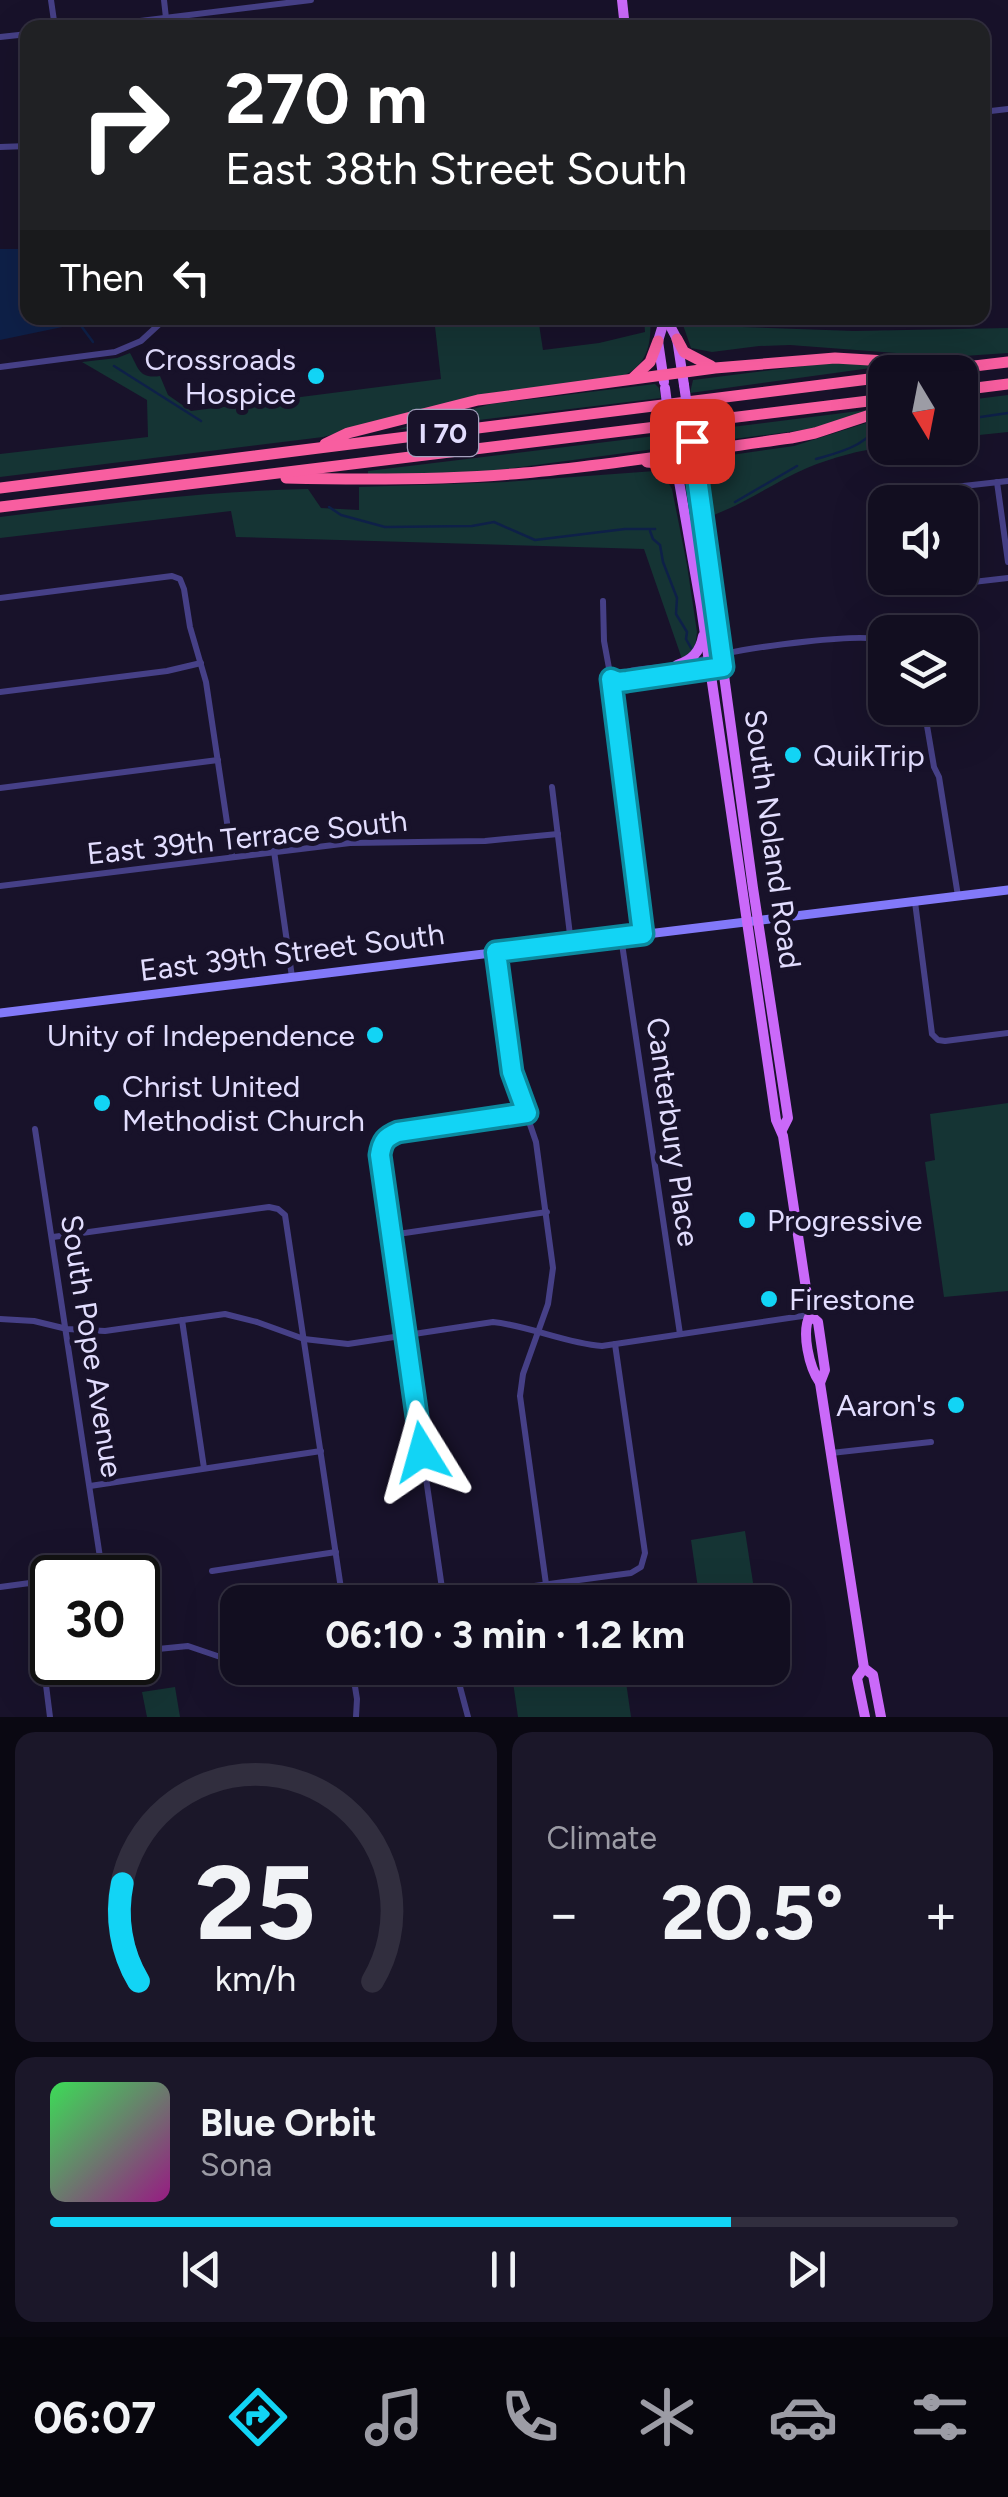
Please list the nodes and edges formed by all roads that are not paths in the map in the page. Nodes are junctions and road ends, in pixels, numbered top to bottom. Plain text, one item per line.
1 (164, 0) edge
2 (311, 0) edge
3 (276, 2) edge
4 (166, 18) junction
5 (149, 20) edge
6 (158, 325) edge
7 (664, 325) edge
8 (670, 325) edge
9 (677, 338) junction
10 (658, 341) junction
11 (868, 360) edge
12 (1008, 362) edge
13 (978, 365) edge
14 (0, 367) edge
15 (715, 368) junction
16 (684, 378) junction
17 (868, 379) edge
18 (628, 382) junction
19 (664, 382) junction
20 (1008, 384) edge
21 (978, 388) edge
22 (868, 401) edge
23 (868, 415) edge
24 (693, 446) junction
25 (721, 447) junction
26 (316, 449) junction
27 (673, 449) junction
28 (633, 461) junction
29 (677, 475) junction
30 (250, 476) junction
31 (1008, 481) edge
32 (997, 482) junction
33 (698, 484) junction
34 (971, 485) edge
35 (0, 488) edge
36 (0, 507) edge
37 (1008, 562) edge
38 (1008, 578) edge
39 (978, 581) edge
40 (0, 598) edge
41 (602, 601) dead end
42 (704, 630) junction
43 (868, 637) edge
44 (722, 660) junction
45 (201, 663) junction
46 (709, 664) junction
47 (677, 666) junction
48 (611, 679) junction
49 (0, 692) edge
50 (927, 725) edge
51 (218, 760) junction
52 (552, 786) dead end
53 (0, 788) edge
54 (558, 834) junction
55 (274, 851) junction
56 (232, 856) junction
57 (0, 886) edge
58 (1008, 890) edge
59 (958, 896) junction
60 (915, 902) junction
61 (753, 921) junction
62 (643, 934) junction
63 (622, 937) junction
64 (571, 943) junction
65 (496, 952) junction
66 (292, 978) junction
67 (0, 1013) edge
68 (1008, 1033) edge
69 (527, 1113) junction
70 (35, 1129) dead end
71 (547, 1212) junction
72 (391, 1235) junction
73 (53, 1238) junction
74 (810, 1314) junction
75 (0, 1318) edge
76 (182, 1320) junction
77 (67, 1329) junction
78 (538, 1330) junction
79 (680, 1334) junction
80 (405, 1335) junction
81 (304, 1339) junction
82 (615, 1344) junction
83 (931, 1442) dead end
84 (321, 1451) junction
85 (830, 1453) junction
86 (204, 1468) junction
87 (90, 1486) junction
88 (336, 1552) junction
89 (101, 1555) edge
90 (212, 1571) dead end
91 (30, 1583) edge
92 (546, 1584) junction
93 (341, 1585) edge
94 (442, 1585) edge
95 (540, 1585) edge
96 (0, 1587) edge
97 (160, 1649) edge
98 (220, 1657) edge
99 (864, 1668) junction
100 (49, 1685) edge
101 (355, 1685) edge
102 (459, 1685) edge
103 (50, 1717) edge
104 (356, 1717) edge
105 (468, 1717) edge
106 (864, 1717) edge
107 (881, 1717) edge

1 - 4 street
2 - 3 street
3 - 4 street
4 - 5 street
6 - 14 street
7 - 10 main road, South Noland Road
8 - 9 main road, South Noland Road
9 - 15 highway
9 - 16 main road, South Noland Road
10 - 18 highway
10 - 19 main road, South Noland Road
11 - 15 highway
12 - 13 highway
15 - 16 highway
16 - 19 highway
16 - 24 main road, South Noland Road, bridge
17 - 26 highway, I 70
18 - 19 highway
18 - 26 highway
19 - 27 main road, South Noland Road, bridge
20 - 21 highway
22 - 30 highway, I 70
23 - 25 highway
24 - 25 highway
24 - 27 highway
24 - 33 main road, South Noland Road
25 - 33 highway
26 - 35 highway, I 70
27 - 28 highway
27 - 29 main road, South Noland Road
28 - 29 highway
28 - 30 highway
29 - 42 main road, South Noland Road
30 - 36 highway, I 70
31 - 32 street
32 - 34 street
32 - 37 street
33 - 44 main road, South Noland Road
38 - 39 street
40 - 45 street
41 - 48 street
42 - 46 main road, South Noland Road
42 - 47 main road
43 - 44 street
44 - 46 street
44 - 46 street
44 - 61 main road, South Noland Road
45 - 49 street
45 - 51 street
46 - 47 street
46 - 48 street
46 - 61 main road, South Noland Road
47 - 48 street
48 - 62 street
50 - 59 street
51 - 53 street
51 - 56 street
52 - 54 street
54 - 55 street, East 39th Terrace South
54 - 64 street
55 - 56 street, East 39th Terrace South
55 - 66 street
56 - 57 street, East 39th Terrace South
58 - 59 main road, East 39th Street South
59 - 60 main road, East 39th Street South
60 - 61 main road, East 39th Street South
60 - 68 street
61 - 62 main road, East 39th Street South
61 - 74 main road, South Noland Road
62 - 63 main road, East 39th Street South
63 - 64 main road, East 39th Street South
63 - 79 street, Canterbury Place
64 - 65 main road, East 39th Street South
65 - 66 main road, East 39th Street South
65 - 69 street
66 - 67 main road, East 39th Street South
69 - 71 street
69 - 72 street
70 - 73 street, South Pope Avenue
71 - 72 street
71 - 78 street
72 - 80 street
73 - 77 street, South Pope Avenue
73 - 81 street
74 - 79 street
74 - 85 main road, South Noland Road
75 - 77 street
76 - 77 street
76 - 81 street
76 - 86 street
77 - 87 street, South Pope Avenue
78 - 80 street
78 - 82 street
78 - 92 street
79 - 82 street
80 - 81 street
80 - 94 street
81 - 84 street
82 - 92 street
83 - 85 street
84 - 86 street
84 - 88 street
85 - 99 main road, South Noland Road
86 - 87 street
87 - 89 street, South Pope Avenue
88 - 90 street
88 - 93 street
91 - 96 street
92 - 95 street
97 - 98 street
99 - 106 main road, South Noland Road
99 - 107 main road, South Noland Road
100 - 103 street
101 - 104 street
102 - 105 street

